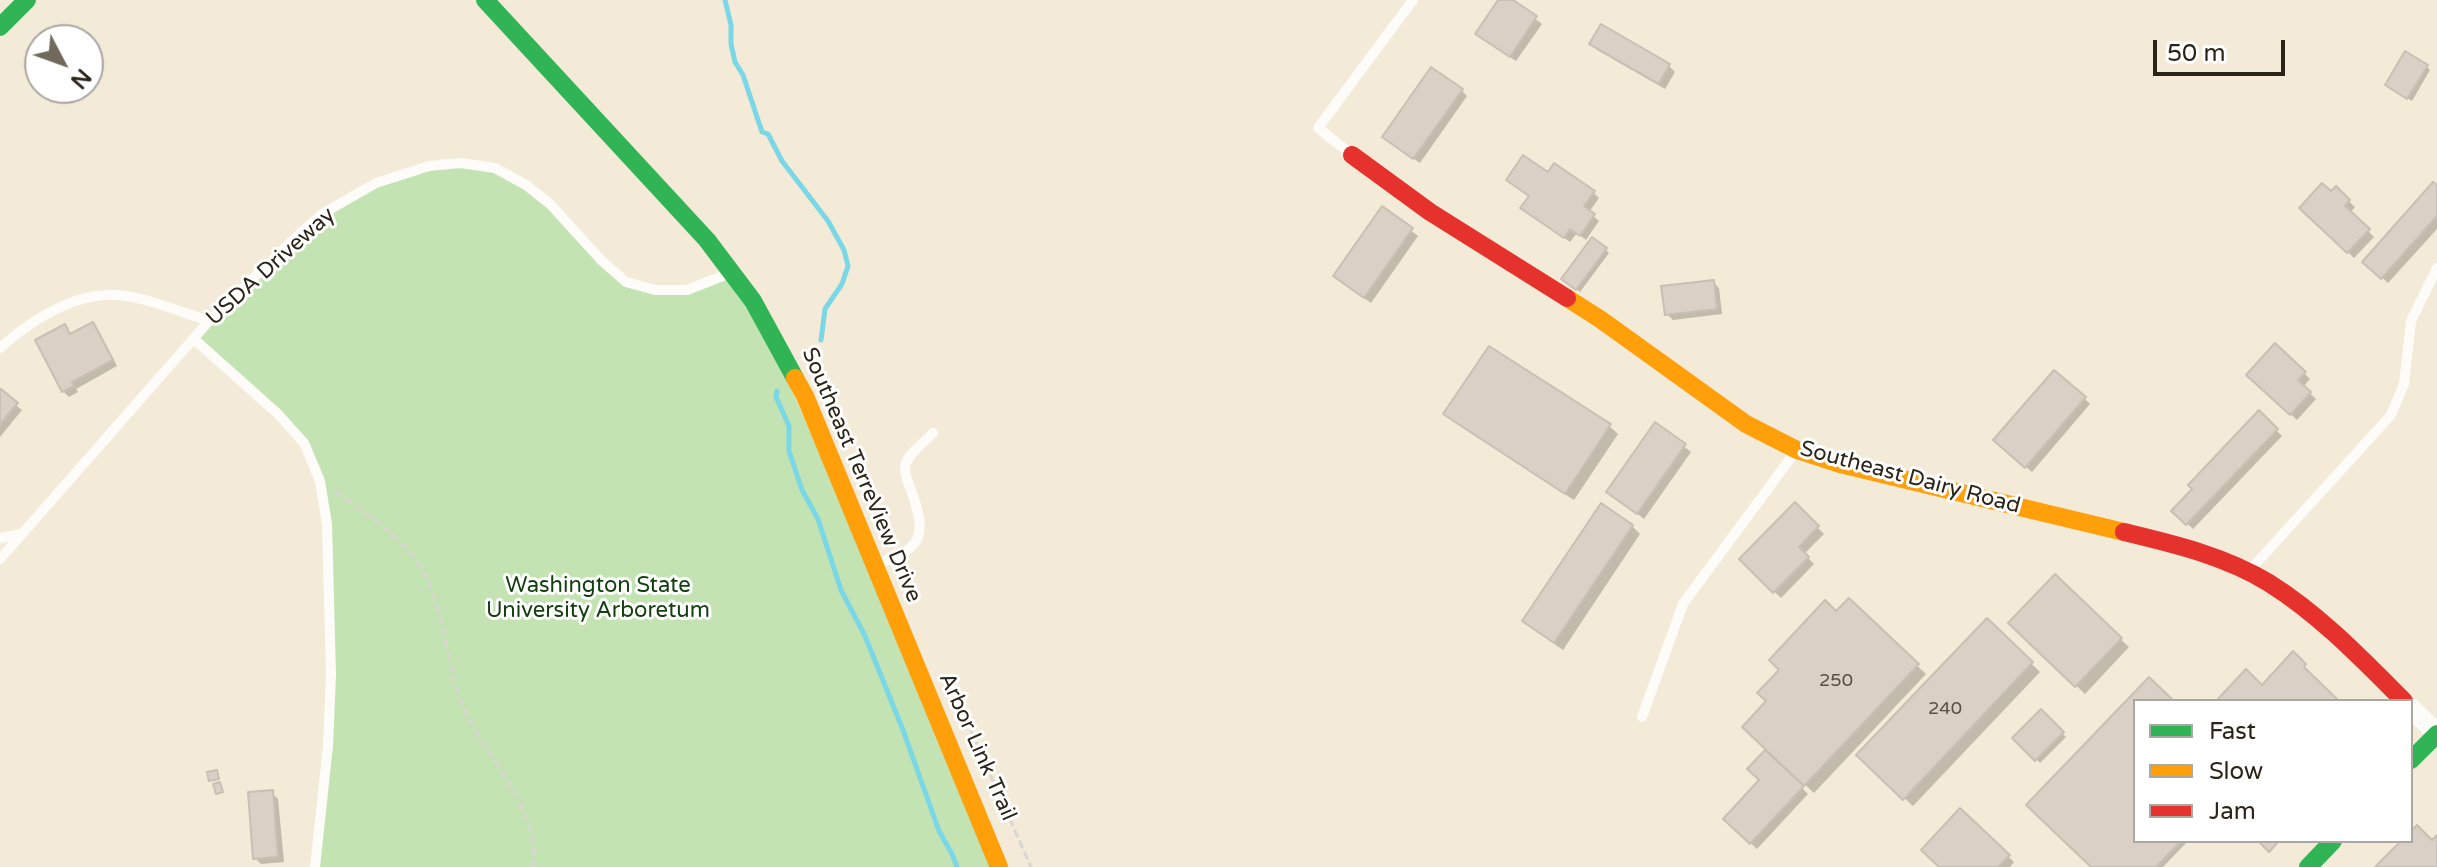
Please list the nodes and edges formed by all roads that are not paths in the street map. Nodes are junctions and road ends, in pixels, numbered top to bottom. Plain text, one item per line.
1 (27, 0) edge
2 (485, 0) edge
3 (1413, 0) edge
4 (0, 27) edge
5 (1352, 155) joint
6 (2437, 268) edge
7 (733, 272) junction
8 (209, 321) junction
9 (194, 339) junction
10 (0, 348) edge
11 (933, 433) dead end
12 (1797, 450) junction
13 (22, 533) junction
14 (0, 538) edge
15 (0, 559) edge
16 (874, 565) junction
17 (2249, 572) junction
18 (2402, 699) edge
19 (2413, 710) edge
20 (1642, 717) dead end
21 (2437, 734) edge
22 (2413, 758) edge
23 (2331, 843) edge
24 (315, 867) edge
25 (999, 867) edge
26 (2308, 867) edge

1 - 4 street
2 - 7 street, Southeast TerreView Drive
3 - 5 lane
5 - 12 street, Southeast Dairy Road
6 - 17 lane
7 - 8 lane, USDA Driveway
7 - 16 street, Southeast TerreView Drive
8 - 9 lane, USDA Driveway
8 - 10 lane
9 - 13 lane, USDA Driveway
9 - 24 lane
11 - 16 lane
12 - 17 street, Southeast Dairy Road
12 - 20 lane
13 - 14 lane
13 - 15 lane, USDA Driveway
16 - 25 street, Southeast TerreView Drive
17 - 18 street, Southeast Dairy Road
19 - 21 street
21 - 22 street
23 - 26 street

